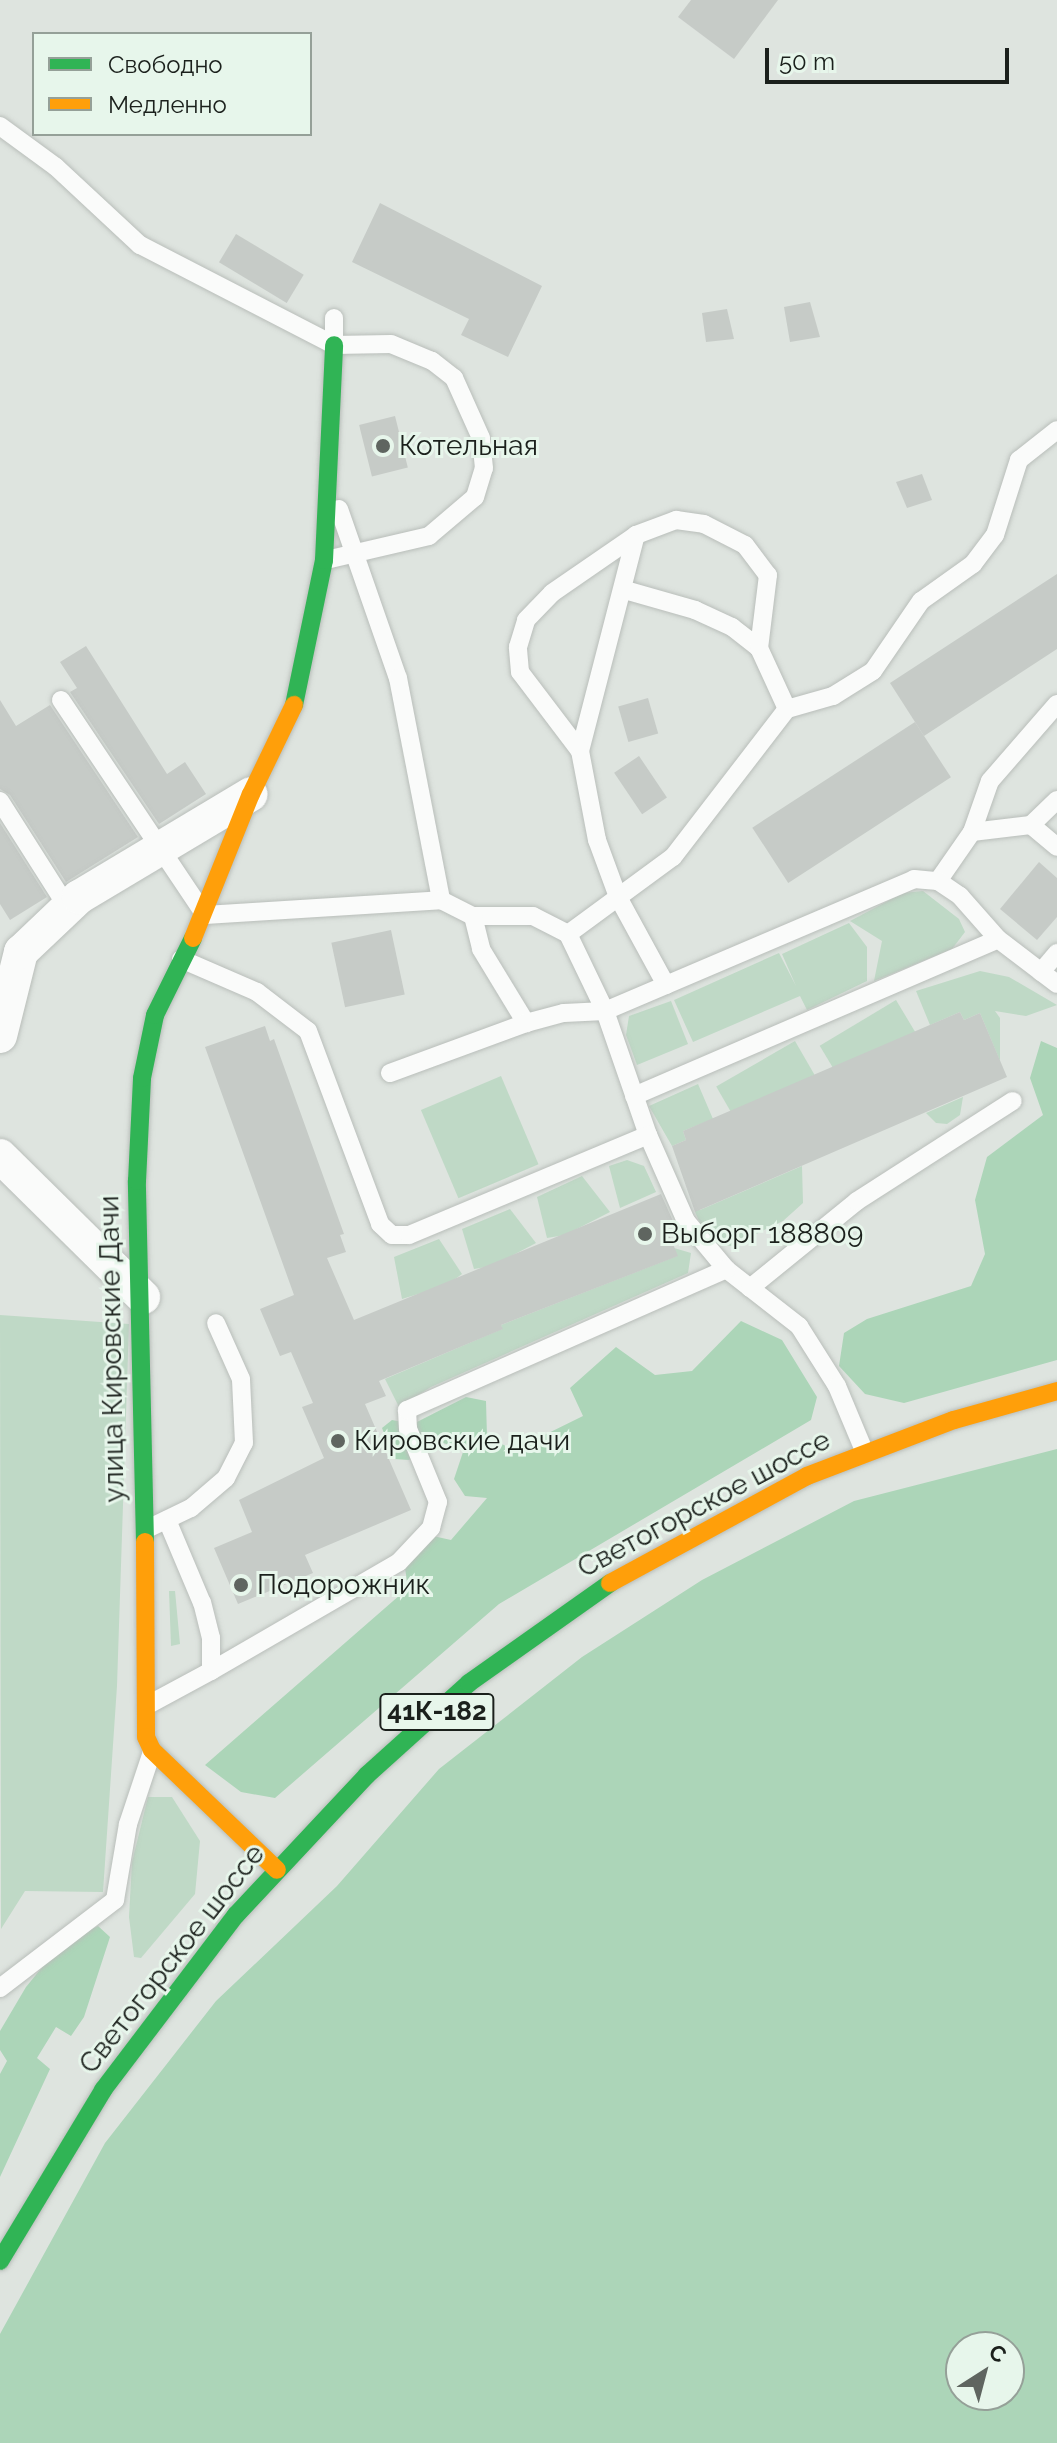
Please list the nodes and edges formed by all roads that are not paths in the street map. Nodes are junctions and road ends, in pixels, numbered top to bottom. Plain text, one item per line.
1 (8, 130) edge
2 (334, 318) dead end
3 (334, 345) junction
4 (1057, 430) edge
5 (329, 480) junction
6 (636, 535) junction
7 (354, 552) junction
8 (324, 560) junction
9 (625, 590) junction
10 (759, 648) junction
11 (61, 700) dead end
12 (1057, 704) edge
13 (787, 709) junction
14 (580, 751) junction
15 (251, 794) junction
16 (1057, 800) edge
17 (0, 801) edge
18 (1031, 825) junction
19 (972, 832) junction
20 (1057, 847) edge
21 (158, 850) junction
22 (938, 881) junction
23 (618, 897) junction
24 (441, 900) junction
25 (68, 908) junction
26 (205, 915) junction
27 (473, 916) junction
28 (568, 934) junction
29 (998, 939) junction
30 (1057, 953) edge
31 (181, 959) junction
32 (1041, 972) junction
33 (1057, 984) edge
34 (666, 985) junction
35 (605, 1011) junction
36 (526, 1023) junction
37 (0, 1036) edge
38 (390, 1073) dead end
39 (634, 1096) junction
40 (1013, 1101) dead end
41 (648, 1135) junction
42 (0, 1156) edge
43 (726, 1269) junction
44 (750, 1288) junction
45 (143, 1297) junction
46 (216, 1323) dead end
47 (1057, 1391) edge
48 (865, 1453) junction
49 (167, 1520) junction
50 (144, 1530) junction
51 (211, 1671) junction
52 (144, 1707) junction
53 (152, 1750) junction
54 (277, 1870) junction
55 (0, 1988) edge
56 (0, 2261) edge

1 - 3 lane
2 - 3 lane
3 - 5 street
3 - 7 lane
4 - 13 lane
5 - 7 lane
5 - 8 street, улица Кировские Дачи
6 - 9 lane
6 - 10 lane
6 - 14 lane
7 - 8 lane
7 - 24 lane
8 - 15 street, улица Кировские Дачи
9 - 10 lane
9 - 14 lane
10 - 13 lane
11 - 21 lane
12 - 19 lane
13 - 23 lane
14 - 23 lane
15 - 21 street
15 - 26 street, улица Кировские Дачи
16 - 18 lane
17 - 25 lane
18 - 19 lane
18 - 20 lane
19 - 22 lane
21 - 25 street
21 - 26 lane
22 - 29 lane
22 - 34 lane
23 - 28 lane
23 - 34 lane
24 - 26 lane
24 - 27 lane
25 - 37 street
26 - 31 street, улица Кировские Дачи
27 - 28 lane
27 - 36 lane
28 - 35 lane
29 - 32 lane
29 - 39 lane
30 - 32 lane
31 - 41 lane
31 - 45 street, улица Кировские Дачи
32 - 33 lane
34 - 35 lane
35 - 36 lane
35 - 39 lane
36 - 38 lane
39 - 41 lane
40 - 44 lane
41 - 43 lane
42 - 45 street
43 - 44 lane
43 - 51 lane
44 - 48 lane
45 - 50 street, улица Кировские Дачи
46 - 49 lane
47 - 48 street, Светогорское шоссе / 41К-182
48 - 54 street, Светогорское шоссе / 41К-182
49 - 50 lane
49 - 51 lane
50 - 52 street, улица Кировские Дачи
51 - 52 lane
52 - 53 street, улица Кировские Дачи
53 - 54 street
53 - 55 lane
54 - 56 street, Светогорское шоссе / 41К-182

